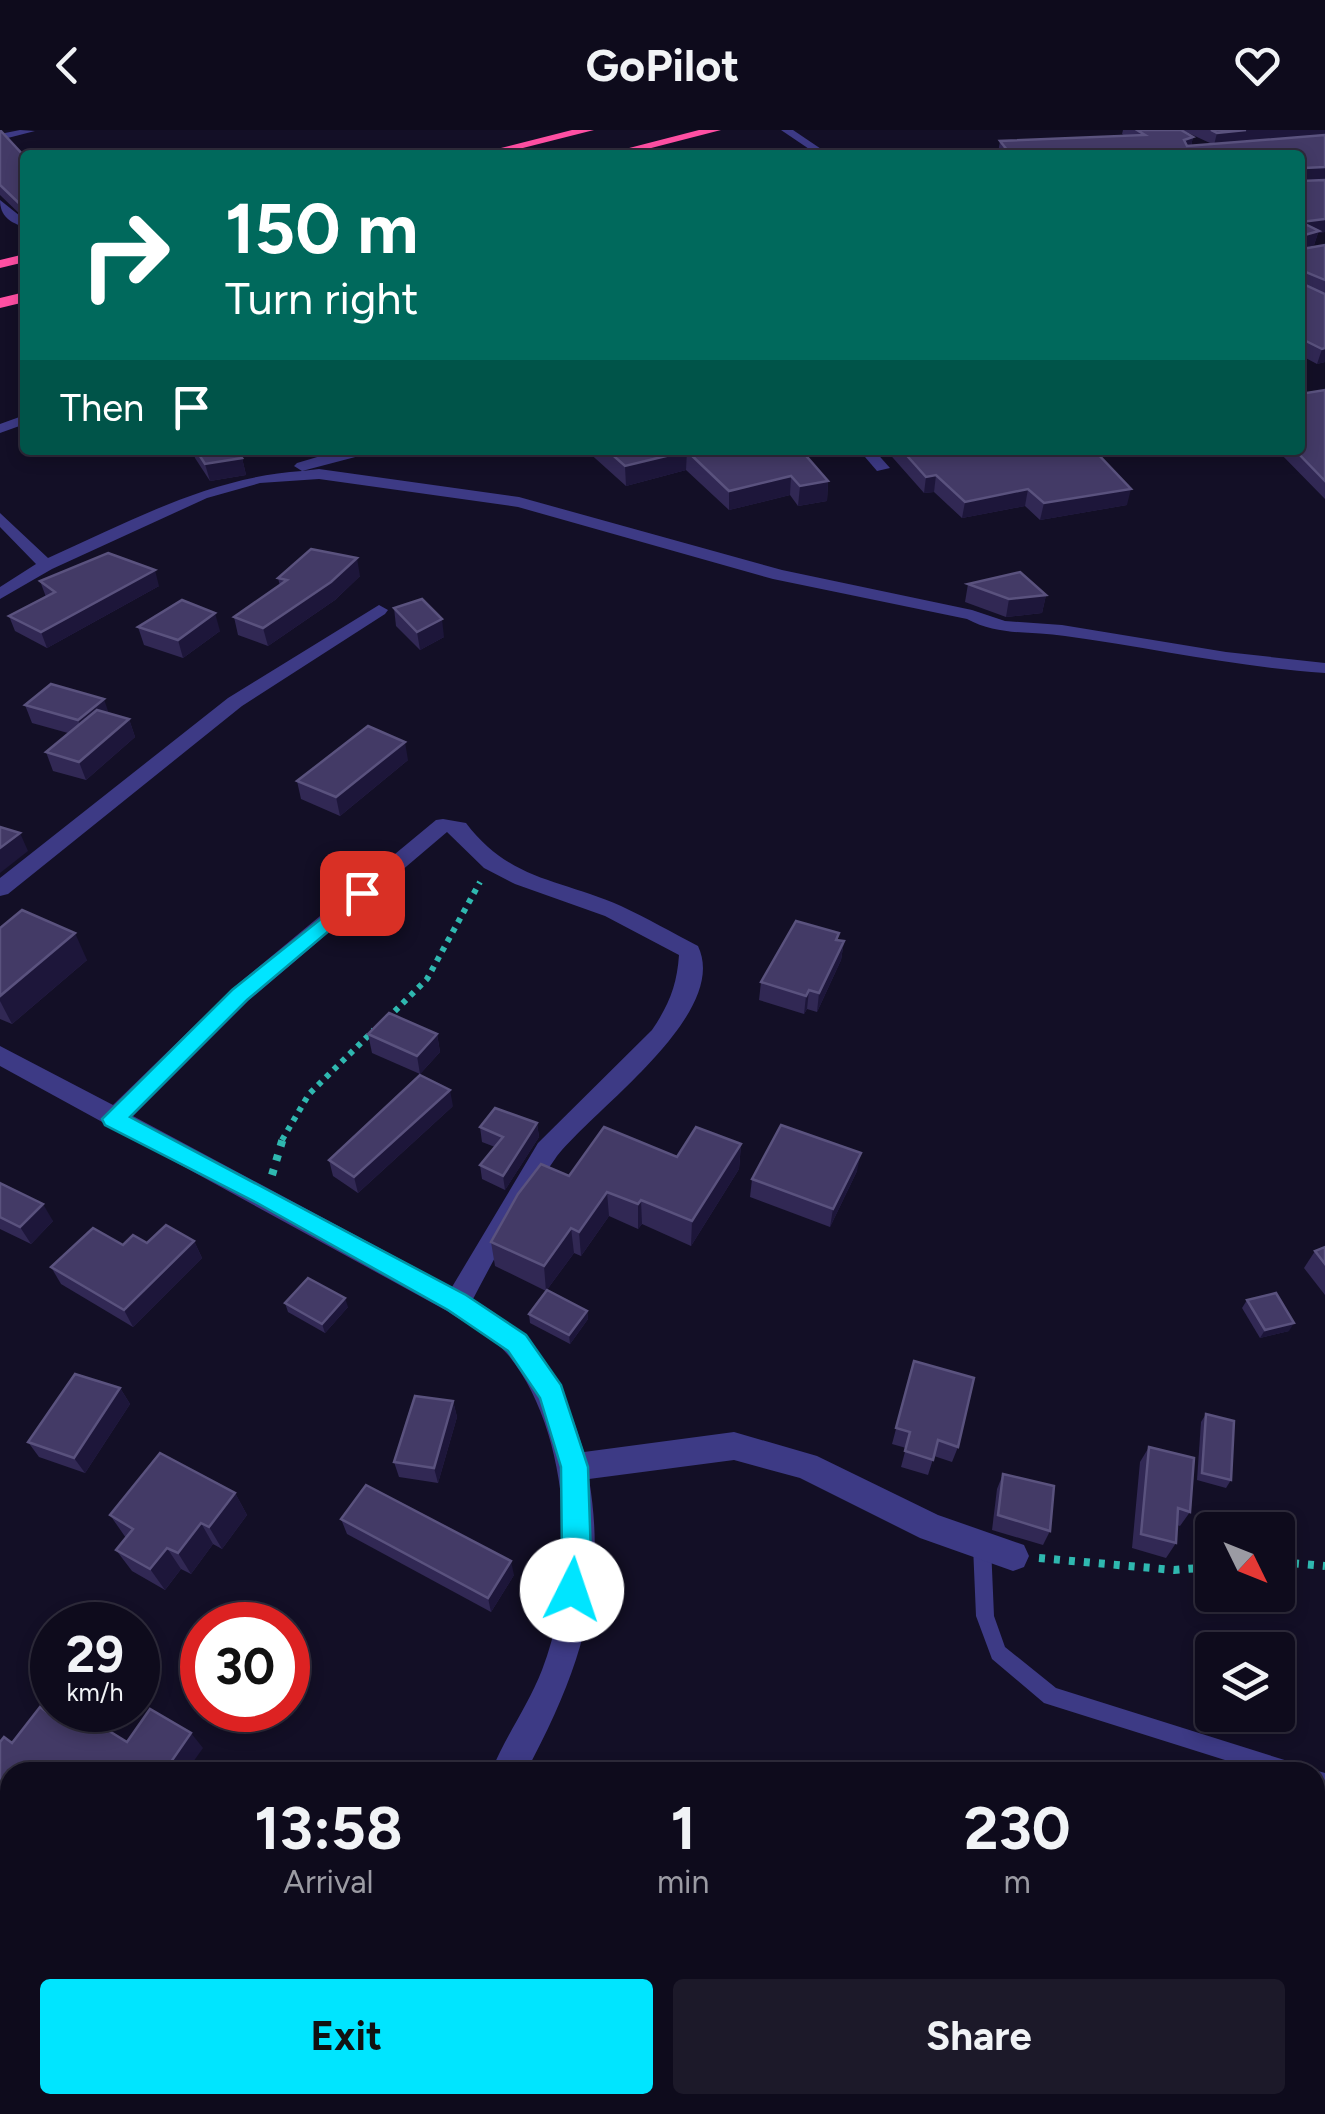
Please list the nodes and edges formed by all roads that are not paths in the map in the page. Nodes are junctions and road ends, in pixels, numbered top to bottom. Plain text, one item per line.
1 (588, 130) edge
2 (715, 130) edge
3 (786, 130) edge
4 (30, 131) edge
5 (0, 137) edge
6 (501, 150) edge
7 (629, 150) edge
8 (816, 150) edge
9 (0, 204) edge
10 (20, 221) edge
11 (340, 455) edge
12 (870, 455) edge
13 (882, 468) dead end
14 (259, 478) junction
15 (0, 518) edge
16 (46, 565) junction
17 (0, 594) edge
18 (379, 610) dead end
19 (1325, 668) edge
20 (0, 889) edge
21 (0, 1055) edge
22 (114, 1119) junction
23 (457, 1303) junction
24 (574, 1467) junction
25 (982, 1545) junction
26 (1013, 1556) road end
27 (513, 1762) edge
28 (1259, 1762) edge

1 - 6 highway
2 - 7 highway
3 - 8 street
4 - 5 street
9 - 10 street
11 - 14 street
12 - 13 street
14 - 16 street
14 - 19 street
15 - 16 street
16 - 17 street
18 - 20 street
21 - 22 street
22 - 23 street
22 - 23 street
23 - 24 street
24 - 25 street
24 - 27 street
25 - 26 street
25 - 28 lane

